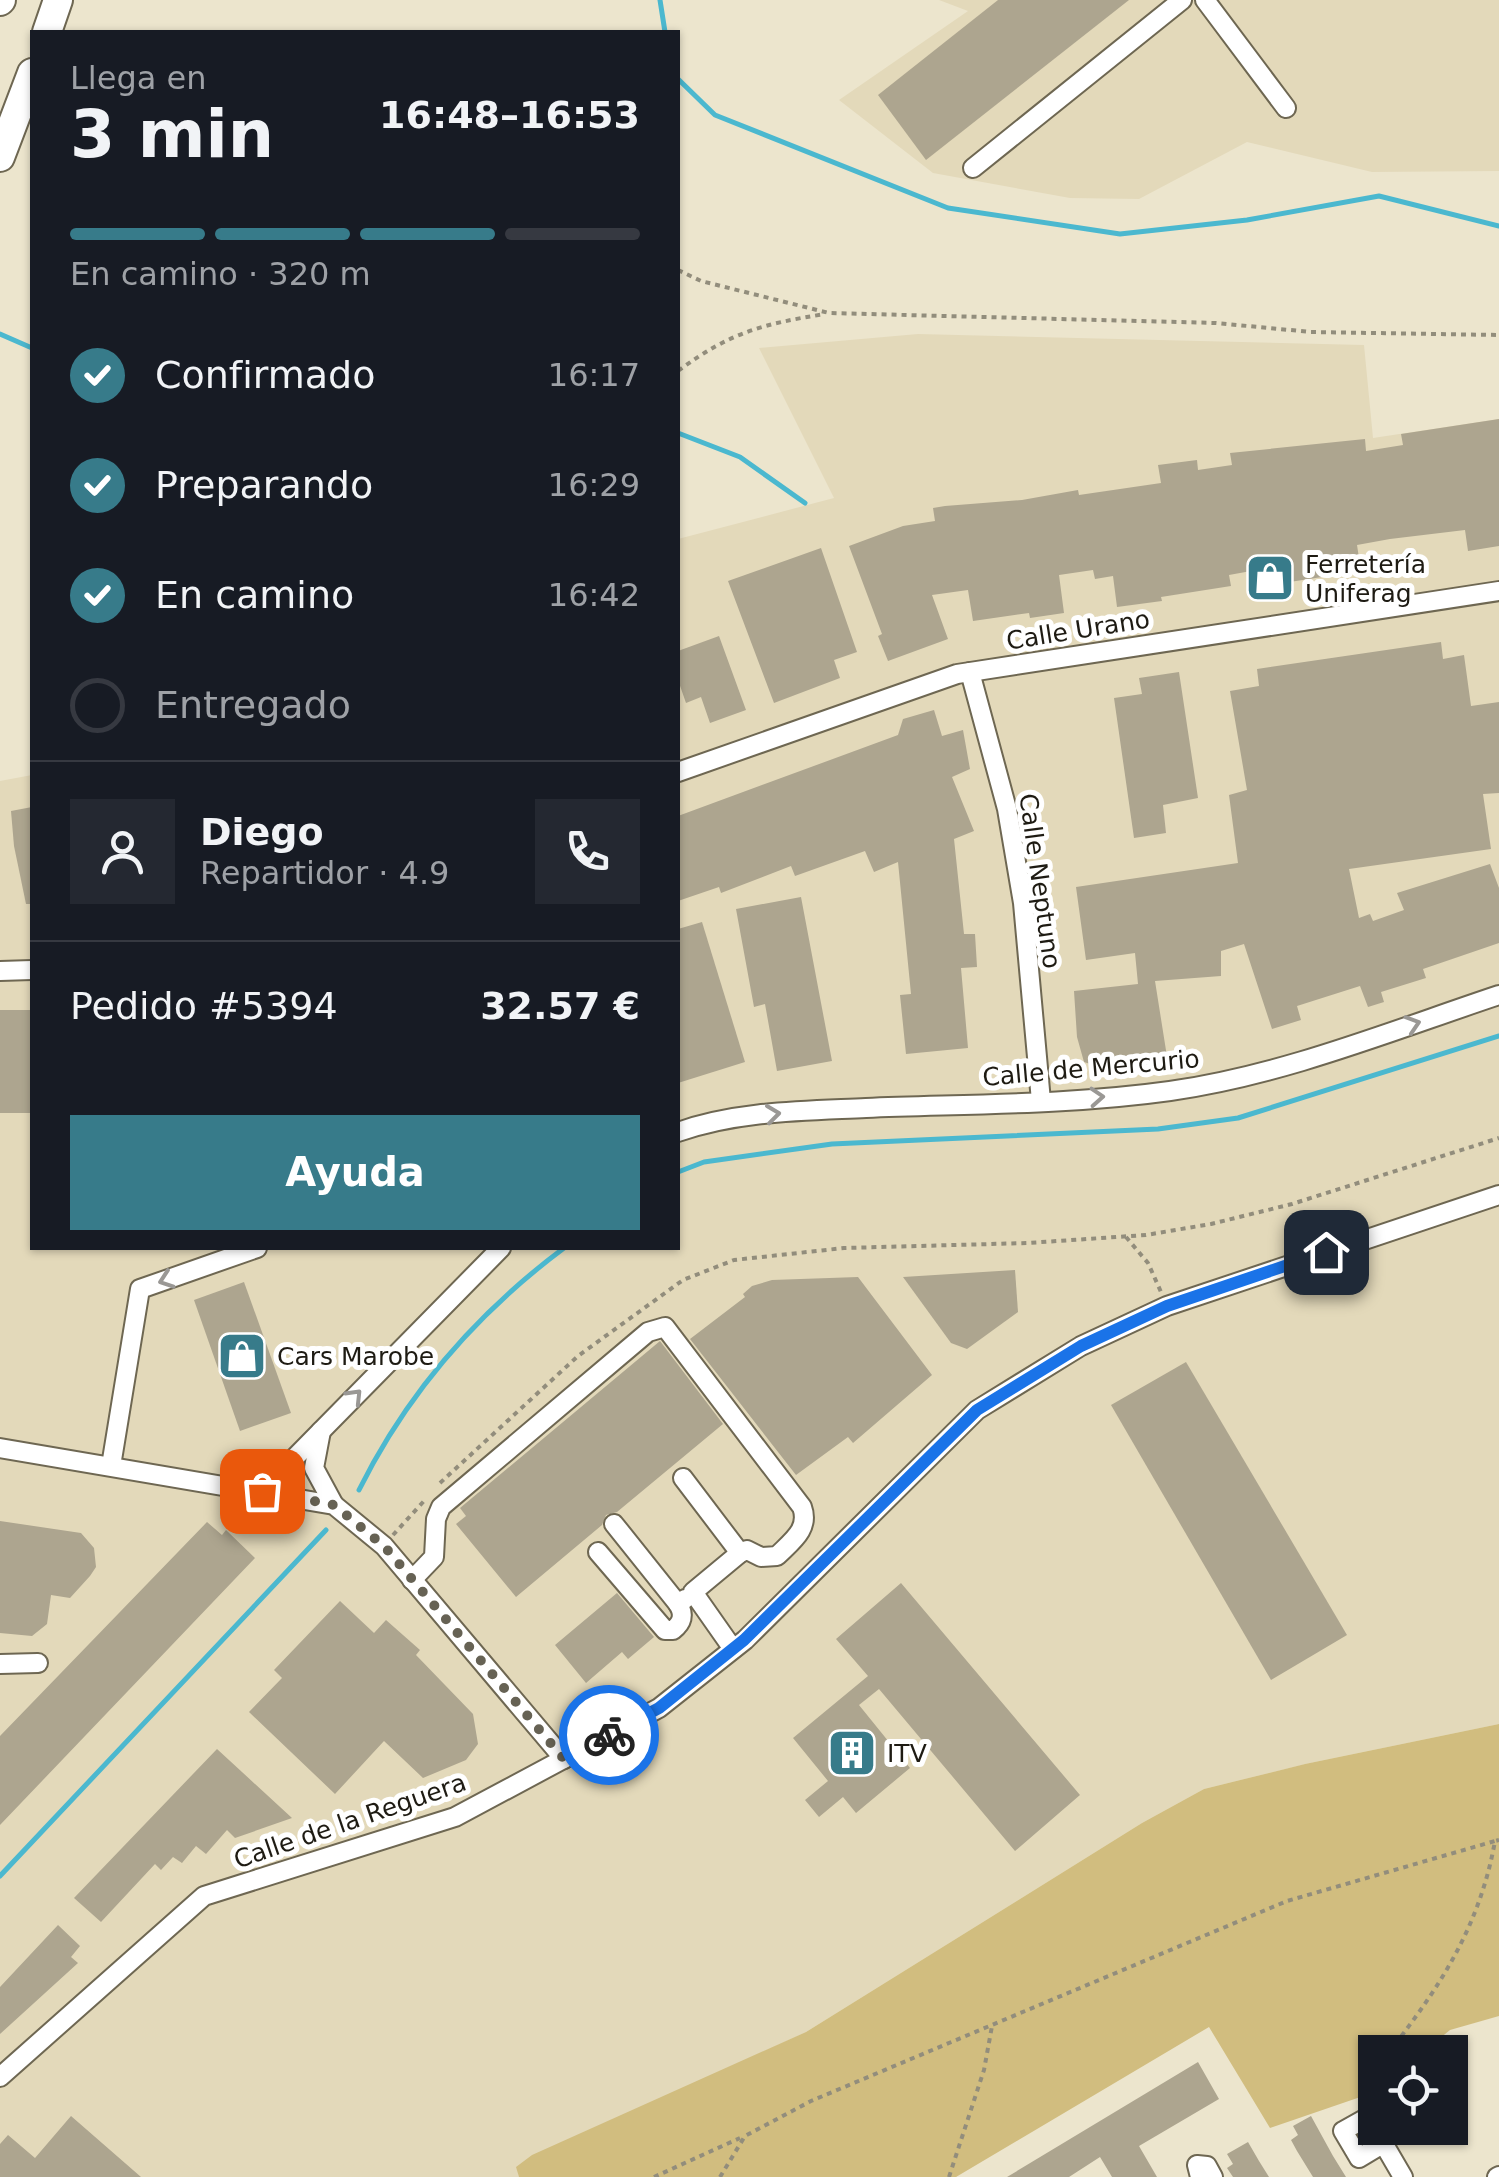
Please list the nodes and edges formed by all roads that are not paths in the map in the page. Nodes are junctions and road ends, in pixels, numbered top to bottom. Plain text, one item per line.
1 (58, 0) edge
2 (1182, 0) edge
3 (1205, 0) edge
4 (47, 30) edge
5 (30, 78) edge
6 (1286, 108) dead end
7 (0, 156) edge
8 (974, 168) dead end
9 (1499, 591) edge
10 (970, 672) junction
11 (680, 771) edge
12 (30, 970) edge
13 (0, 971) edge
14 (1499, 995) edge
15 (1040, 1101) junction
16 (680, 1131) edge
17 (1499, 1195) edge
18 (252, 1250) edge
19 (499, 1250) edge
20 (321, 1431) junction
21 (0, 1448) edge
22 (111, 1466) junction
23 (683, 1478) dead end
24 (262, 1491) junction
25 (334, 1505) junction
26 (614, 1524) dead end
27 (598, 1552) dead end
28 (740, 1553) junction
29 (412, 1580) junction
30 (686, 1598) junction
31 (733, 1649) junction
32 (38, 1663) dead end
33 (0, 1664) edge
34 (564, 1759) junction
35 (0, 2076) edge
36 (1384, 2144) joint
37 (1385, 2145) edge
38 (1200, 2177) edge
39 (1213, 2177) edge
40 (1403, 2177) edge

1 - 4 highway
2 - 8 street
3 - 6 street
5 - 7 highway
9 - 10 street, Calle Urano
10 - 11 street, Calle Urano
10 - 15 street, Calle Neptuno
12 - 13 street
15 -> 14 street, Calle de Mercurio
16 -> 15 street, Calle de Mercurio
17 - 31 street, Calle de la Reguera
18 -> 22 street
20 -> 19 street
20 - 24 street
20 - 25 street
21 - 22 street
22 - 24 street
23 - 28 street
24 - 25 street
25 - 29 street
26 - 30 street
27 - 30 street
28 - 29 street
28 - 30 street
29 - 34 street
30 - 31 street
31 - 34 street, Calle de la Reguera
32 - 33 street
34 - 35 street, Calle de la Reguera
36 - 36 street
37 - 40 street
38 - 39 street

